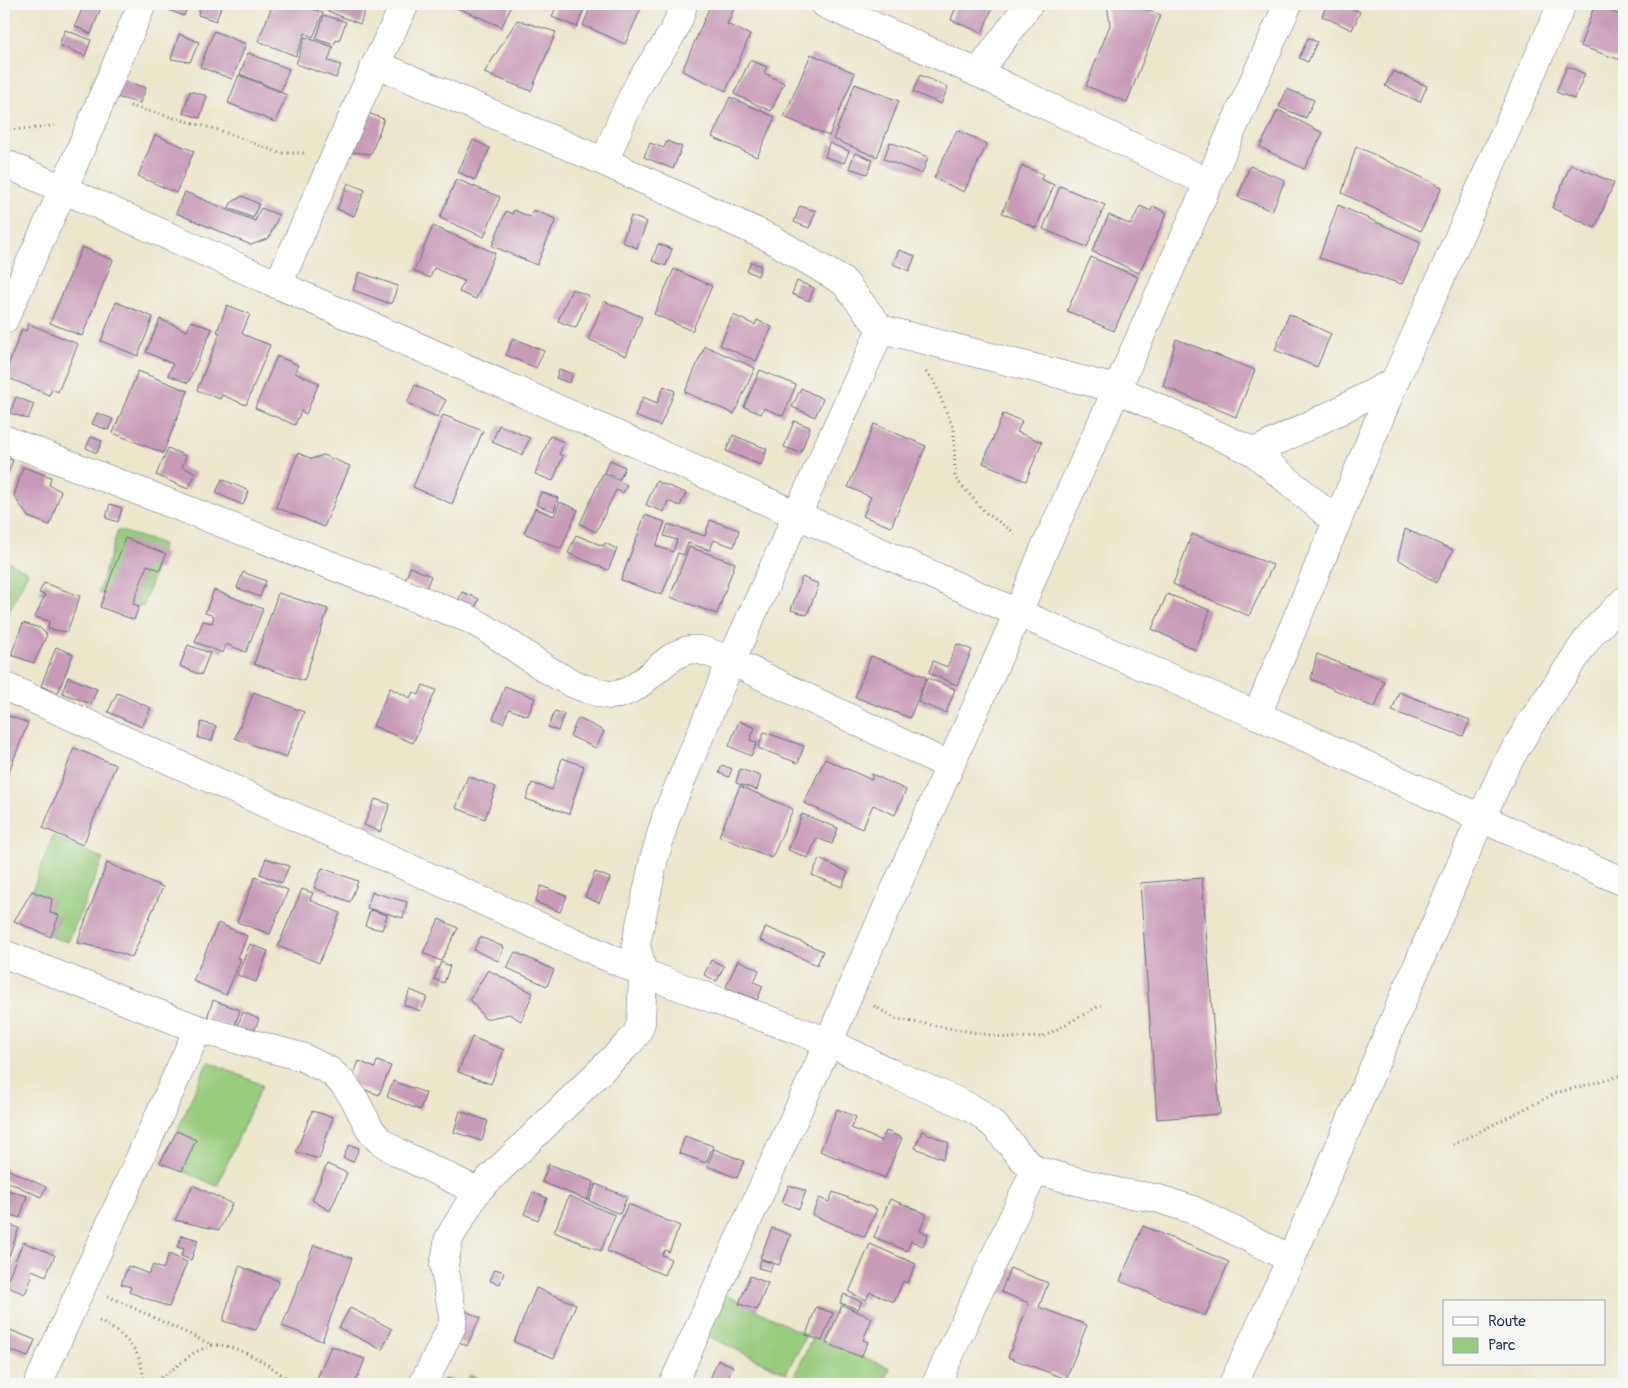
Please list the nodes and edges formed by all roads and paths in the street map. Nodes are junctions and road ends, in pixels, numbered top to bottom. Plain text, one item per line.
1 (142, 4) edge
2 (405, 4) edge
3 (684, 4) edge
4 (824, 4) edge
5 (1029, 4) edge
6 (1288, 4) edge
7 (1562, 4) edge
8 (376, 64) junction
9 (978, 73) junction
10 (94, 116) junction
11 (4, 130) edge
12 (337, 152) junction
13 (605, 162) junction
14 (4, 163) edge
15 (1208, 183) junction
16 (63, 190) junction
17 (278, 285) junction
18 (4, 320) edge
19 (881, 329) junction
20 (922, 367) dead end
21 (1395, 381) junction
22 (1117, 389) junction
23 (4, 439) edge
24 (1254, 452) junction
25 (797, 516) junction
26 (1337, 522) junction
27 (1043, 552) junction
28 (1624, 601) edge
29 (1018, 613) junction
30 (731, 661) junction
31 (4, 686) edge
32 (1257, 715) junction
33 (950, 766) junction
34 (1481, 818) junction
35 (1624, 882) edge
36 (4, 954) edge
37 (642, 974) junction
38 (853, 984) junction
39 (1101, 1005) dead end
40 (198, 1029) junction
41 (829, 1042) junction
42 (1624, 1075) edge
43 (1453, 1145) dead end
44 (1035, 1170) junction
45 (477, 1191) junction
46 (1291, 1259) junction
47 (77, 1298) junction
48 (212, 1345) junction
49 (38, 1384) edge
50 (145, 1384) edge
51 (153, 1384) edge
52 (298, 1384) edge
53 (423, 1384) edge
54 (673, 1384) edge
55 (936, 1384) edge
56 (1232, 1384) edge

1 - 10 street
2 - 8 street
3 - 13 street
4 - 9 street
5 - 9 street
6 - 15 street
7 - 21 street
8 - 12 street
8 - 13 street
9 - 15 street
10 - 11 path
10 - 12 path
10 - 16 street
12 - 17 street
13 - 19 street
14 - 16 street
15 - 22 street
16 - 17 street
16 - 18 street
17 - 25 street
19 - 22 street
19 - 25 street
20 - 27 path
21 - 24 street
21 - 26 street
22 - 24 street
22 - 27 street
23 - 30 street
24 - 26 street
25 - 29 street
25 - 30 street
26 - 32 street
27 - 29 street
28 - 34 street
29 - 32 street
29 - 33 street
30 - 33 street
30 - 37 street
31 - 37 street
32 - 34 street
33 - 38 street
34 - 35 street
34 - 46 street
36 - 40 street
37 - 41 street
37 - 45 street
38 - 39 path
38 - 41 street
40 - 45 street
40 - 47 street
41 - 44 street
41 - 54 street
42 - 43 path
44 - 46 street
44 - 55 street
45 - 53 street
46 - 56 street
47 - 48 path
47 - 49 street
47 - 50 path
48 - 51 path
48 - 52 path

